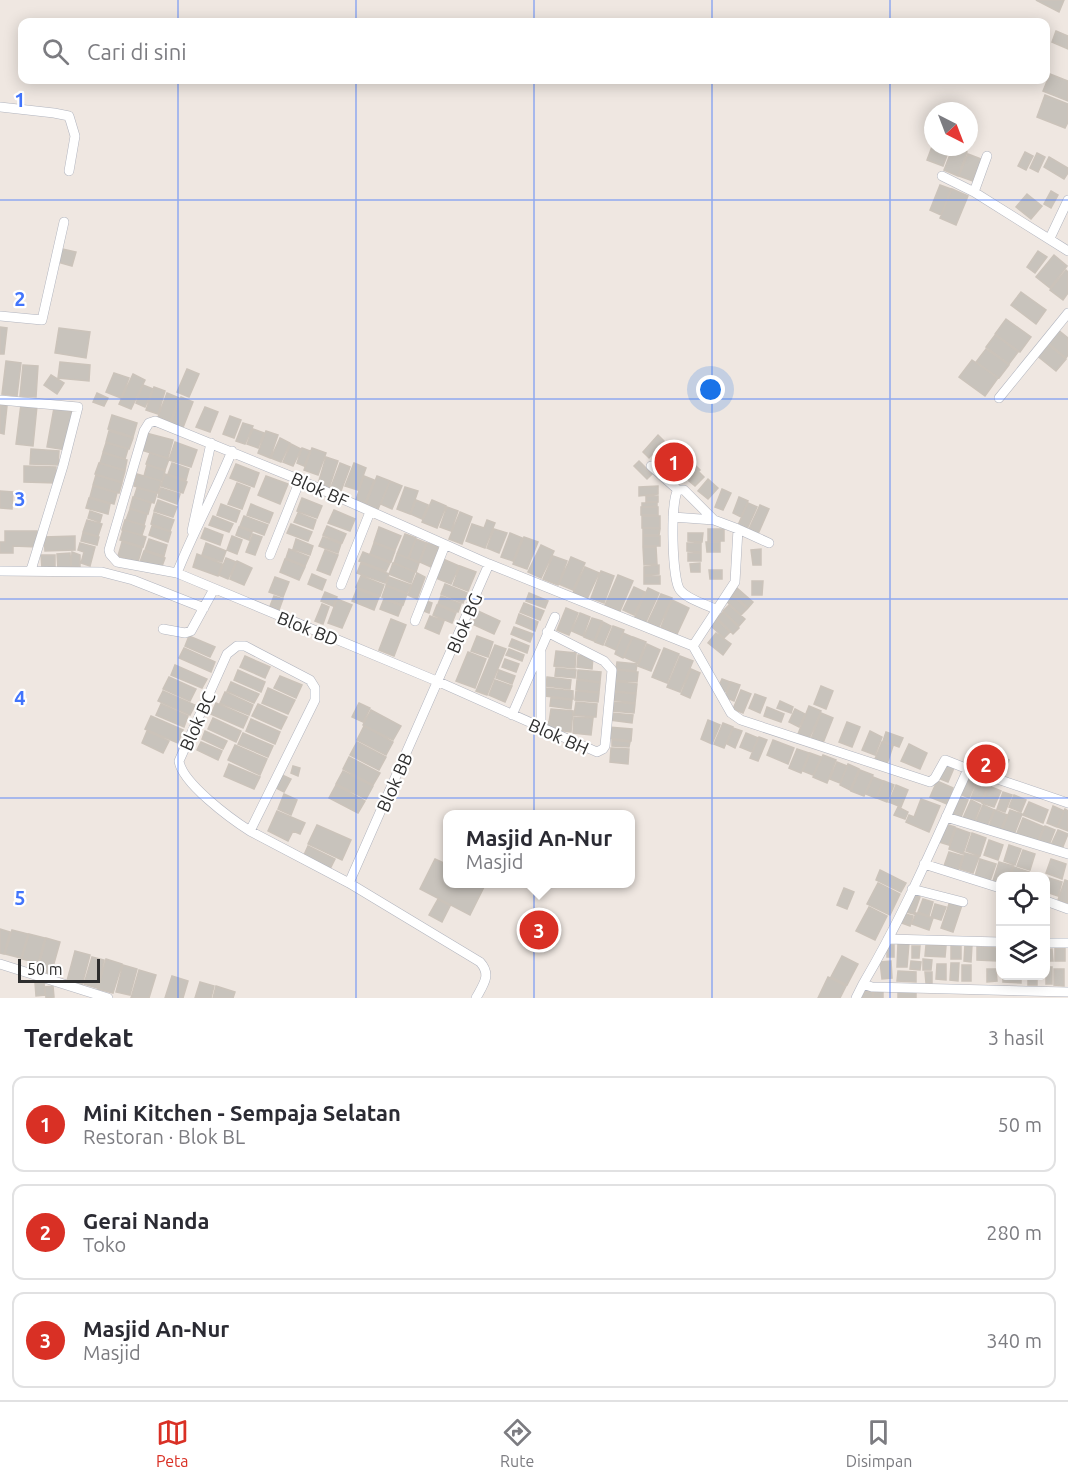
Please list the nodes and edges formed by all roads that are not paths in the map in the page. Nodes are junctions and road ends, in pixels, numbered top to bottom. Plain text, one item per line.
1 (0, 107) edge
2 (987, 156) dead end
3 (69, 171) dead end
4 (942, 176) dead end
5 (974, 192) junction
6 (1068, 200) edge
7 (63, 222) dead end
8 (1050, 238) junction
9 (1068, 251) edge
10 (1068, 313) edge
11 (0, 316) edge
12 (999, 398) dead end
13 (0, 400) edge
14 (149, 423) joint
15 (211, 443) junction
16 (232, 452) junction
17 (651, 466) dead end
18 (300, 480) junction
19 (678, 490) junction
20 (370, 513) junction
21 (673, 517) junction
22 (714, 520) junction
23 (738, 529) junction
24 (192, 536) junction
25 (769, 543) dead end
26 (445, 545) junction
27 (270, 555) dead end
28 (489, 564) junction
29 (31, 570) junction
30 (0, 571) edge
31 (177, 573) junction
32 (341, 585) dead end
33 (214, 589) junction
34 (202, 610) junction
35 (717, 610) junction
36 (555, 617) dead end
37 (415, 621) dead end
38 (163, 629) dead end
39 (547, 632) junction
40 (693, 645) junction
41 (541, 646) junction
42 (439, 681) junction
43 (512, 715) junction
44 (541, 728) junction
45 (968, 769) junction
46 (1068, 803) edge
47 (946, 817) junction
48 (250, 831) junction
49 (1068, 854) edge
50 (924, 864) junction
51 (349, 883) junction
52 (996, 887) edge
53 (913, 888) junction
54 (963, 902) dead end
55 (1050, 902) edge
56 (1068, 909) edge
57 (888, 939) junction
58 (996, 942) edge
59 (1050, 943) edge
60 (1068, 944) edge
61 (0, 964) edge
62 (863, 984) junction
63 (1068, 992) edge
64 (108, 998) edge
65 (476, 998) edge
66 (856, 998) edge

1 - 3 street
2 - 5 street
4 - 5 street
5 - 8 street
6 - 8 street
7 - 11 street
8 - 9 street
10 - 12 street
13 - 29 street
14 - 15 street, Blok BF
14 - 31 street, Blok BD
15 - 16 street, Blok BF
15 - 24 street
16 - 18 street, Blok BF
16 - 24 street
17 - 19 street
18 - 20 street, Blok BF
18 - 27 street
19 - 21 street
19 - 22 street
20 - 26 street, Blok BF
20 - 32 street
21 - 22 street
21 - 35 street
22 - 23 street
23 - 25 street
23 - 35 street
24 - 31 street
26 - 28 street, Blok BF
26 - 37 street
28 - 40 street, Blok BF
28 - 42 street, Blok BG
29 - 30 street
29 - 34 street
31 - 33 street, Blok BD
33 - 34 street
33 - 42 street, Blok BD
34 - 38 street
35 - 40 street
36 - 39 street
39 - 41 street
39 - 44 street, Blok BH
40 - 45 street
41 - 43 street
41 - 44 street
42 - 43 street, Blok BH
42 - 51 street, Blok BB
43 - 44 street, Blok BH
45 - 46 street
45 - 47 street
47 - 49 street
47 - 50 street
48 - 48 street, Blok BC
48 - 51 street, Blok BC
50 - 52 street
50 - 53 street
51 - 65 street, Blok BC
53 - 54 street
53 - 57 street
55 - 56 street
57 - 58 street
57 - 62 street
59 - 60 street
61 - 64 street
62 - 63 street
62 - 66 street

